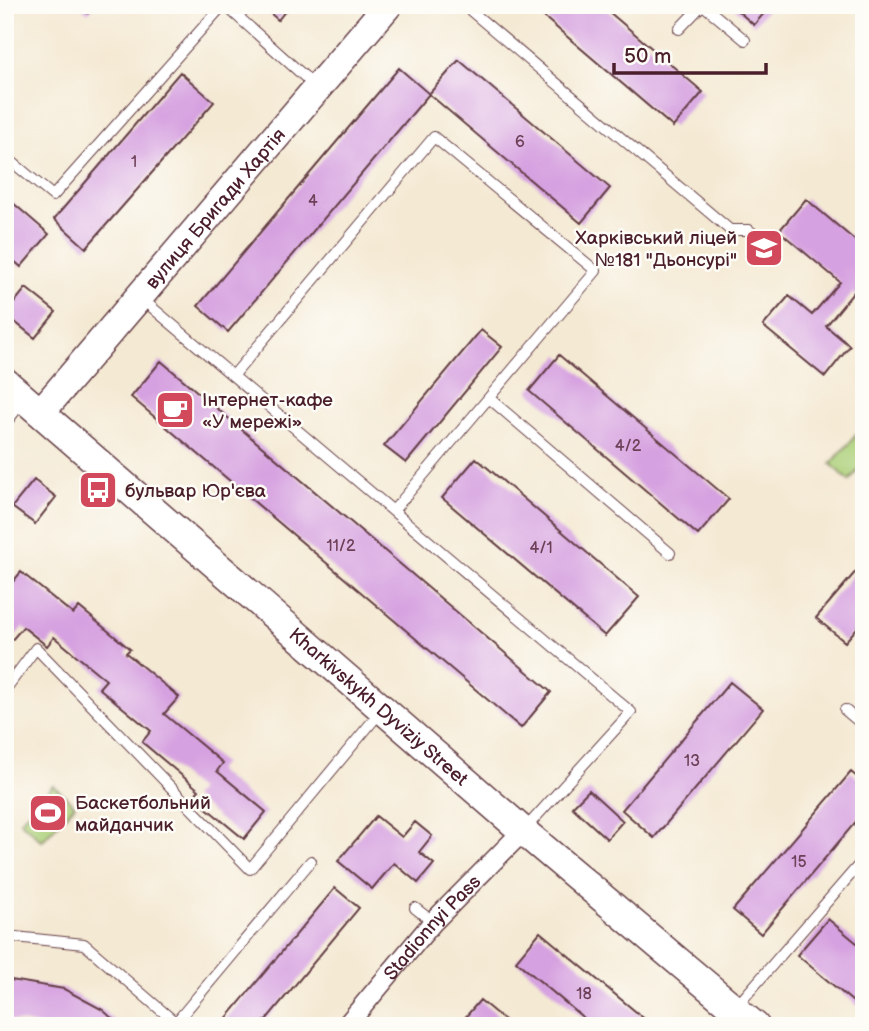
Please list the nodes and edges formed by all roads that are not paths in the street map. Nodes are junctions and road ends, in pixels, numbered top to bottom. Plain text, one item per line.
1 (224, 5) edge
2 (388, 5) edge
3 (464, 5) edge
4 (702, 5) edge
5 (679, 29) dead end
6 (745, 40) dead end
7 (317, 88) junction
8 (5, 156) edge
9 (763, 242) dead end
10 (139, 297) junction
11 (233, 376) junction
12 (24, 398) edge
13 (489, 398) junction
14 (5, 424) edge
15 (393, 511) junction
16 (670, 553) dead end
17 (5, 690) edge
18 (383, 708) junction
19 (845, 710) dead end
20 (864, 726) edge
21 (523, 831) junction
22 (312, 861) dead end
23 (862, 864) edge
24 (415, 908) dead end
25 (433, 922) junction
26 (5, 936) edge
27 (745, 1017) edge
28 (175, 1024) edge
29 (346, 1026) edge

1 - 7 lane
1 - 8 lane
2 - 7 street, вулиця Бригади Хартія
3 - 9 lane
4 - 5 lane
4 - 6 lane
7 - 10 street, вулиця Бригади Хартія
10 - 11 lane
10 - 12 street, вулиця Бригади Хартія
11 - 13 lane
11 - 15 lane
12 - 14 lane
12 - 18 street, Kharkivskykh Dyviziy Street
13 - 15 lane
13 - 16 lane
15 - 21 lane
17 - 18 lane
18 - 21 street, Kharkivskykh Dyviziy Street
19 - 20 lane
21 - 25 street, Stadionnyi Pass
21 - 27 street, Kharkivskykh Dyviziy Street
22 - 28 lane
23 - 27 lane
24 - 25 lane
25 - 29 street, Stadionnyi Pass
26 - 28 lane

